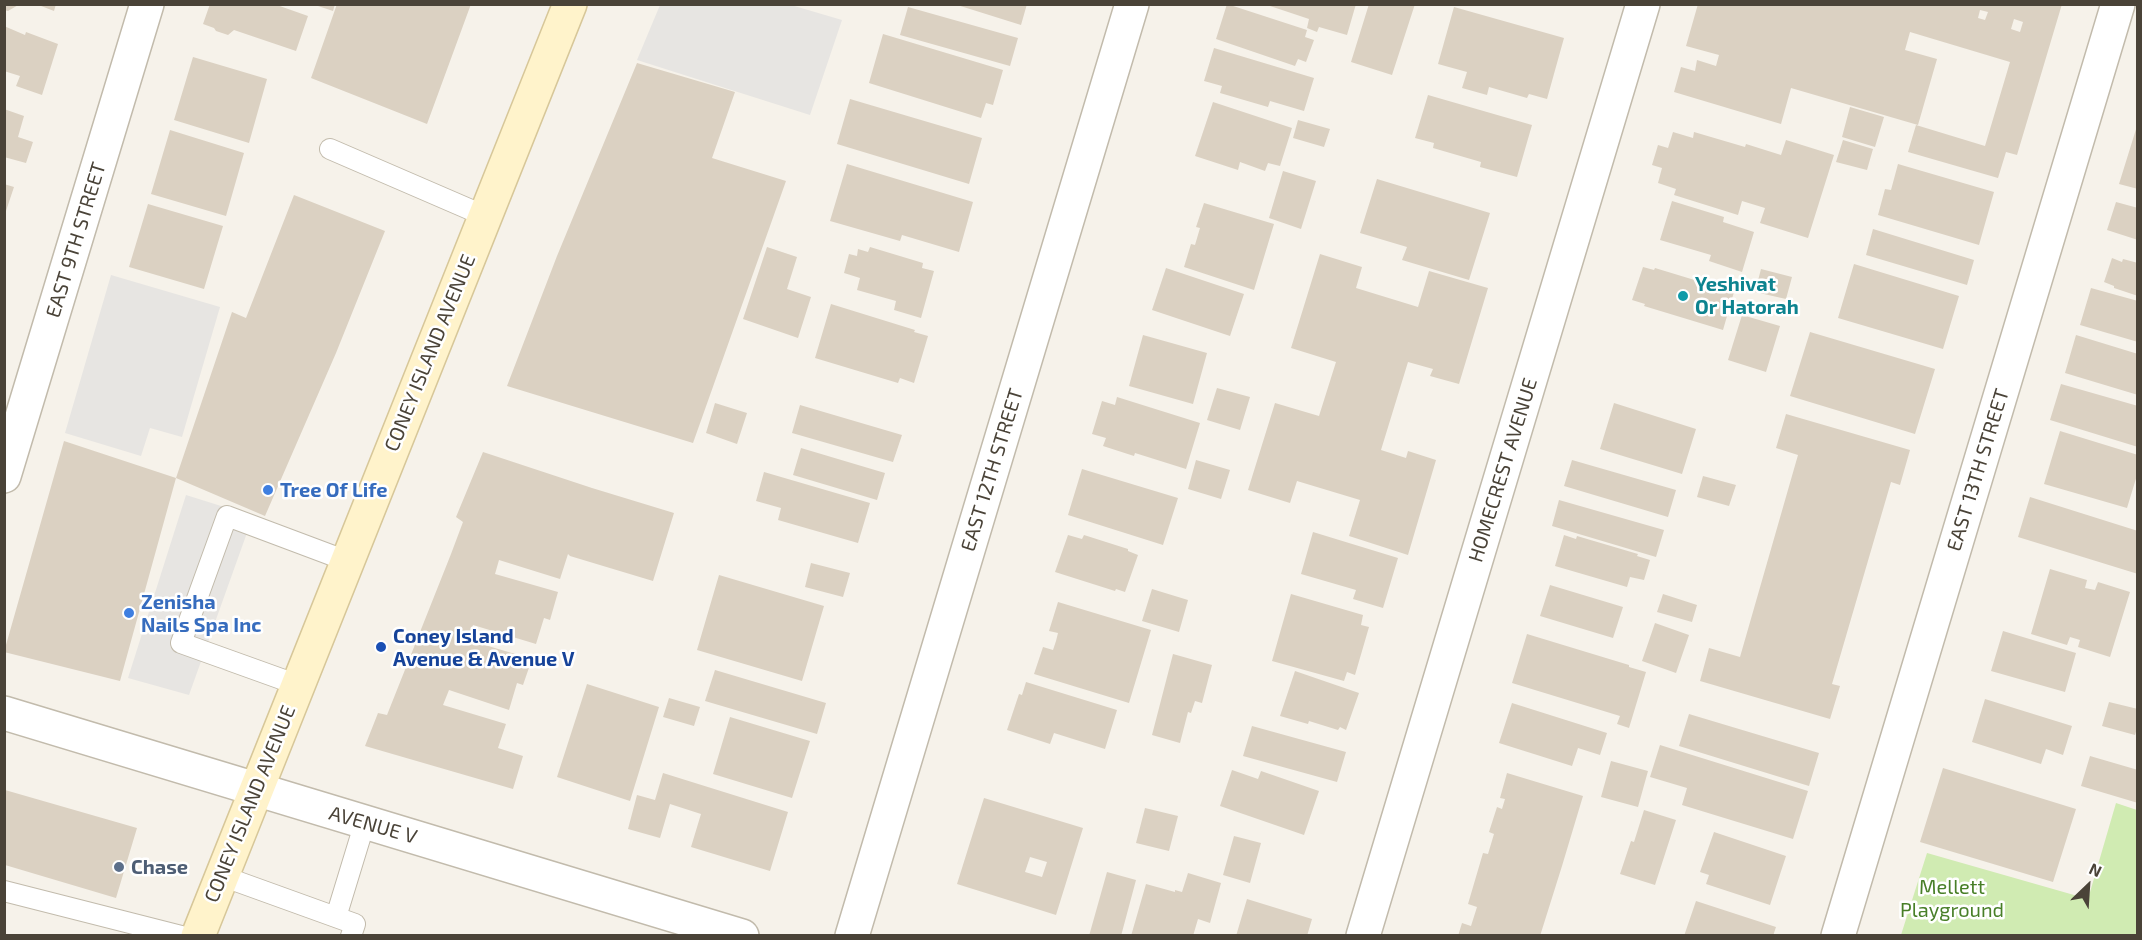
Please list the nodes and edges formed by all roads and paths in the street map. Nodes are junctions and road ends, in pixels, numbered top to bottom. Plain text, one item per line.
1 (147, 4) edge
2 (570, 4) edge
3 (1132, 4) edge
4 (1643, 4) edge
5 (2118, 4) edge
6 (330, 149) dead end
7 (485, 216) junction
8 (4, 476) edge
9 (347, 561) junction
10 (298, 685) junction
11 (4, 713) edge
12 (256, 790) junction
13 (365, 822) junction
14 (222, 876) junction
15 (4, 891) edge
16 (336, 917) junction
17 (181, 936) edge
18 (198, 936) edge
19 (351, 936) edge
20 (742, 936) edge
21 (852, 936) edge
22 (1363, 936) edge
23 (1838, 936) edge

1 - 8 street, EAST 9TH STREET
2 - 7 main road, CONEY ISLAND AVENUE
3 - 21 street, EAST 12TH STREET
4 - 22 street, HOMECREST AVENUE
5 - 23 street, EAST 13TH STREET
6 - 7 lane
7 - 9 main road, CONEY ISLAND AVENUE
9 - 10 main road, CONEY ISLAND AVENUE
9 - 10 lane
10 - 12 main road, CONEY ISLAND AVENUE
11 - 12 street, AVENUE V
12 - 13 street, AVENUE V
12 - 14 main road, CONEY ISLAND AVENUE
13 - 16 lane
13 - 20 street, AVENUE V
14 - 16 lane
14 - 18 main road, CONEY ISLAND AVENUE
15 - 17 lane
16 - 19 lane

